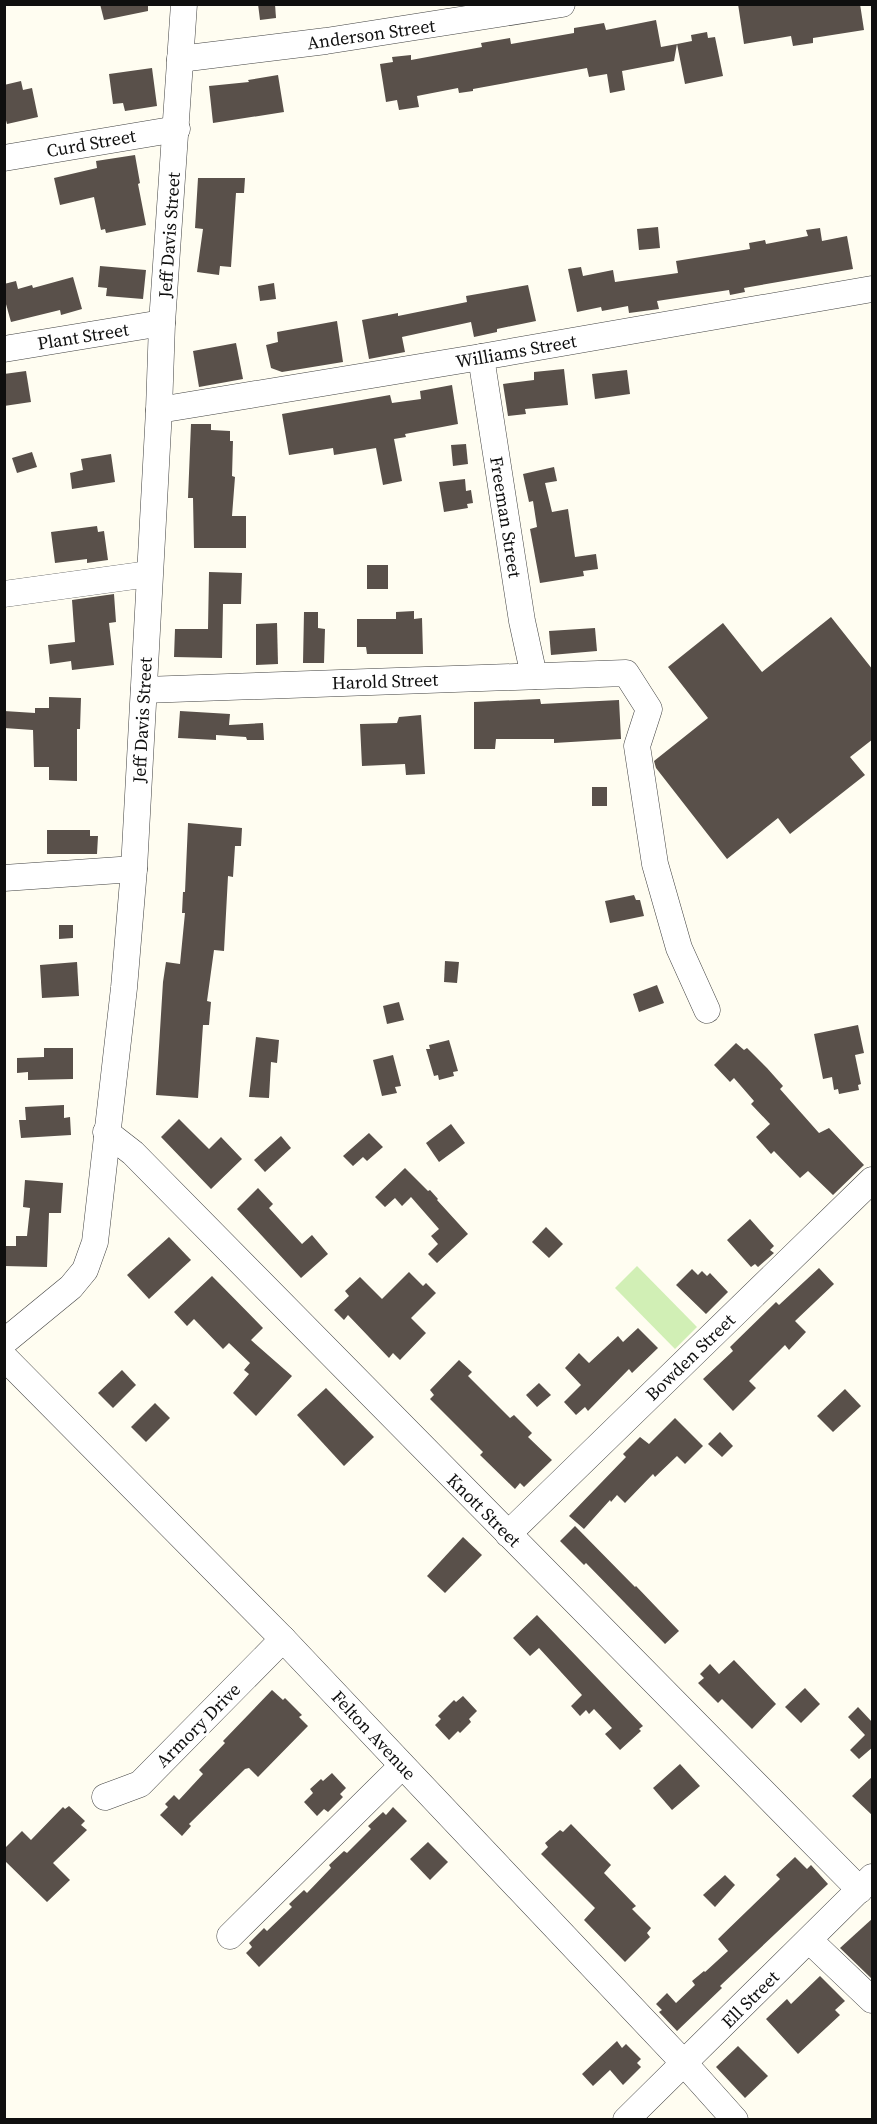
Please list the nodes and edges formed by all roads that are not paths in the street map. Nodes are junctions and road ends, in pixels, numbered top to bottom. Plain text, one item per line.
1 (184, 4) edge
2 (562, 4) edge
3 (180, 59) junction
4 (177, 129) junction
5 (4, 158) edge
6 (873, 289) edge
7 (162, 323) junction
8 (4, 349) edge
9 (481, 357) junction
10 (159, 410) junction
11 (149, 574) junction
12 (4, 594) edge
13 (534, 676) junction
14 (144, 690) junction
15 (134, 869) junction
16 (4, 878) edge
17 (707, 1010) dead end
18 (106, 1132) junction
19 (873, 1180) edge
20 (4, 1342) edge
21 (4, 1358) edge
22 (508, 1534) junction
23 (283, 1639) junction
24 (402, 1766) junction
25 (105, 1797) dead end
26 (866, 1884) edge
27 (230, 1936) dead end
28 (809, 1940) junction
29 (873, 2000) edge
30 (684, 2063) junction
31 (626, 2120) edge
32 (735, 2120) edge

1 - 3 street, Jeff Davis Street
2 - 3 street, Anderson Street
3 - 4 street, Jeff Davis Street
4 - 5 street, Curd Street
4 - 7 street, Jeff Davis Street
6 - 9 street, Williams Street
7 - 8 street, Plant Street
7 - 10 street, Jeff Davis Street
9 - 10 street, Williams Street
9 - 13 street, Freeman Street
10 - 11 street, Jeff Davis Street
11 - 12 street
11 - 14 street, Jeff Davis Street
13 - 14 street, Harold Street
13 - 17 street, Harold Street
14 - 15 street, Jeff Davis Street
15 - 16 street
15 - 18 street, Jeff Davis Street
18 - 20 street, Jeff Davis Street
18 - 22 street, Knott Street
19 - 22 street, Bowden Street
21 - 23 street, Felton Avenue
22 - 26 street, Knott Street
23 - 24 street, Felton Avenue
23 - 25 street, Armory Drive
24 - 27 street
24 - 30 street, Felton Avenue
26 - 28 street, Ell Street
28 - 29 street
28 - 30 street, Ell Street
30 - 31 street, Ell Street
30 - 32 street, Felton Avenue

